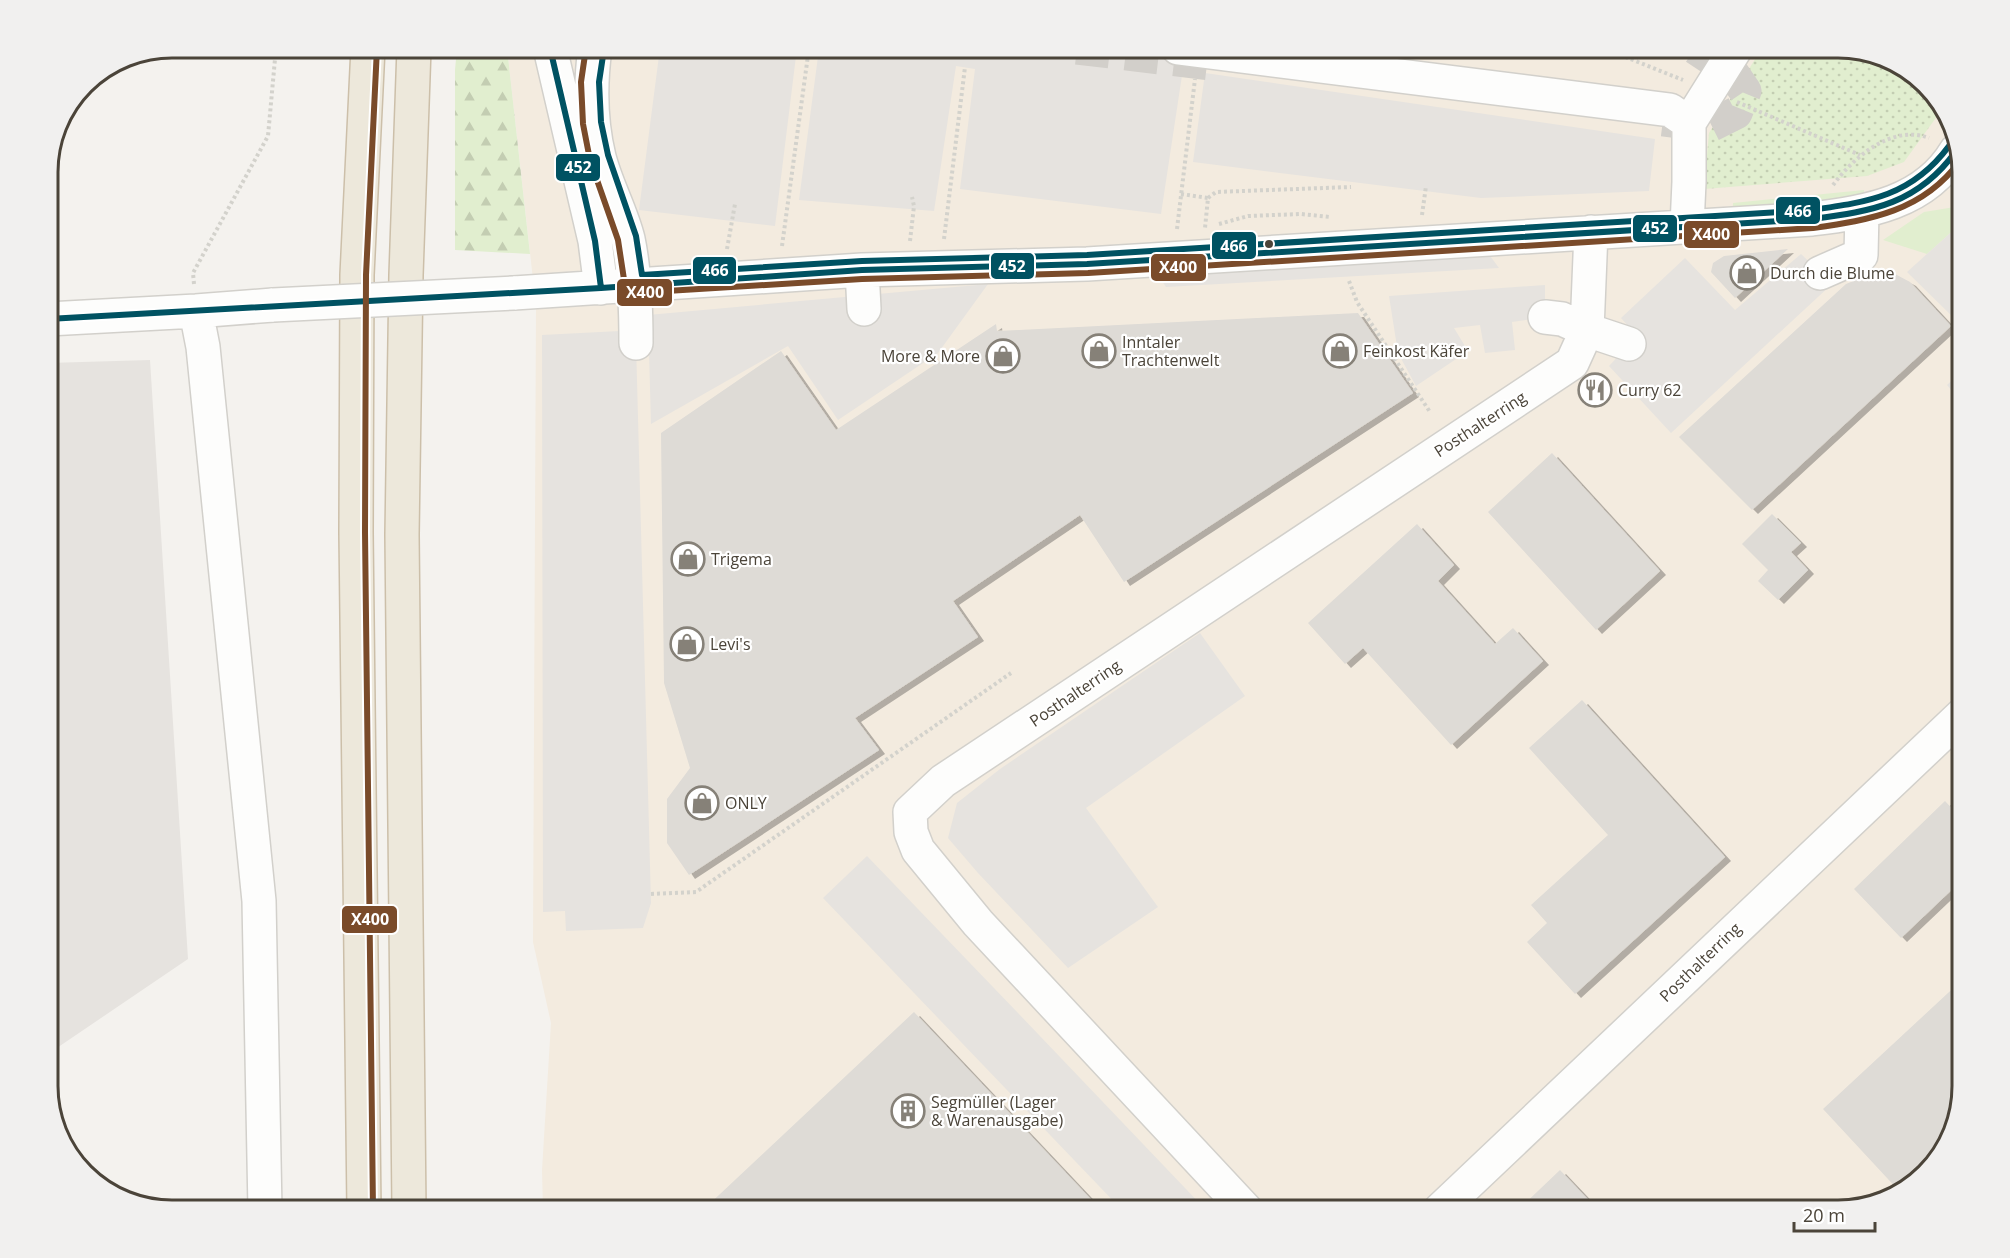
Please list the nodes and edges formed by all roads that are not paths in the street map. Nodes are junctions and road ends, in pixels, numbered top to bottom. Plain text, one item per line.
1 (1260, 58) edge
2 (1729, 58) edge
3 (367, 59) edge
4 (414, 59) edge
5 (553, 59) edge
6 (593, 59) edge
7 (1689, 123) junction
8 (1950, 154) edge
9 (1862, 212) junction
10 (1687, 226) junction
11 (1592, 232) junction
12 (862, 270) junction
13 (1820, 273) dead end
14 (634, 284) junction
15 (601, 288) junction
16 (864, 309) dead end
17 (196, 311) junction
18 (59, 317) edge
19 (1545, 317) dead end
20 (1587, 330) junction
21 (636, 343) dead end
22 (1629, 344) dead end
23 (1952, 725) edge
24 (265, 1199) edge
25 (364, 1199) edge
26 (409, 1199) edge
27 (1236, 1199) edge
28 (1452, 1199) edge

1 - 7 street
2 - 7 street
3 - 25 highway
4 - 26 highway
5 - 15 street
6 - 14 street
7 - 10 street
8 - 9 street
9 - 10 street
9 - 13 street
10 - 11 street
11 - 12 street
11 - 20 street, Posthalterring
12 - 14 street
12 - 16 street
14 - 15 street
14 - 21 street
15 - 17 street, bridge
17 - 18 street
17 - 24 street
19 - 20 street
20 - 22 street
20 - 27 street, Posthalterring
23 - 28 street, Posthalterring

